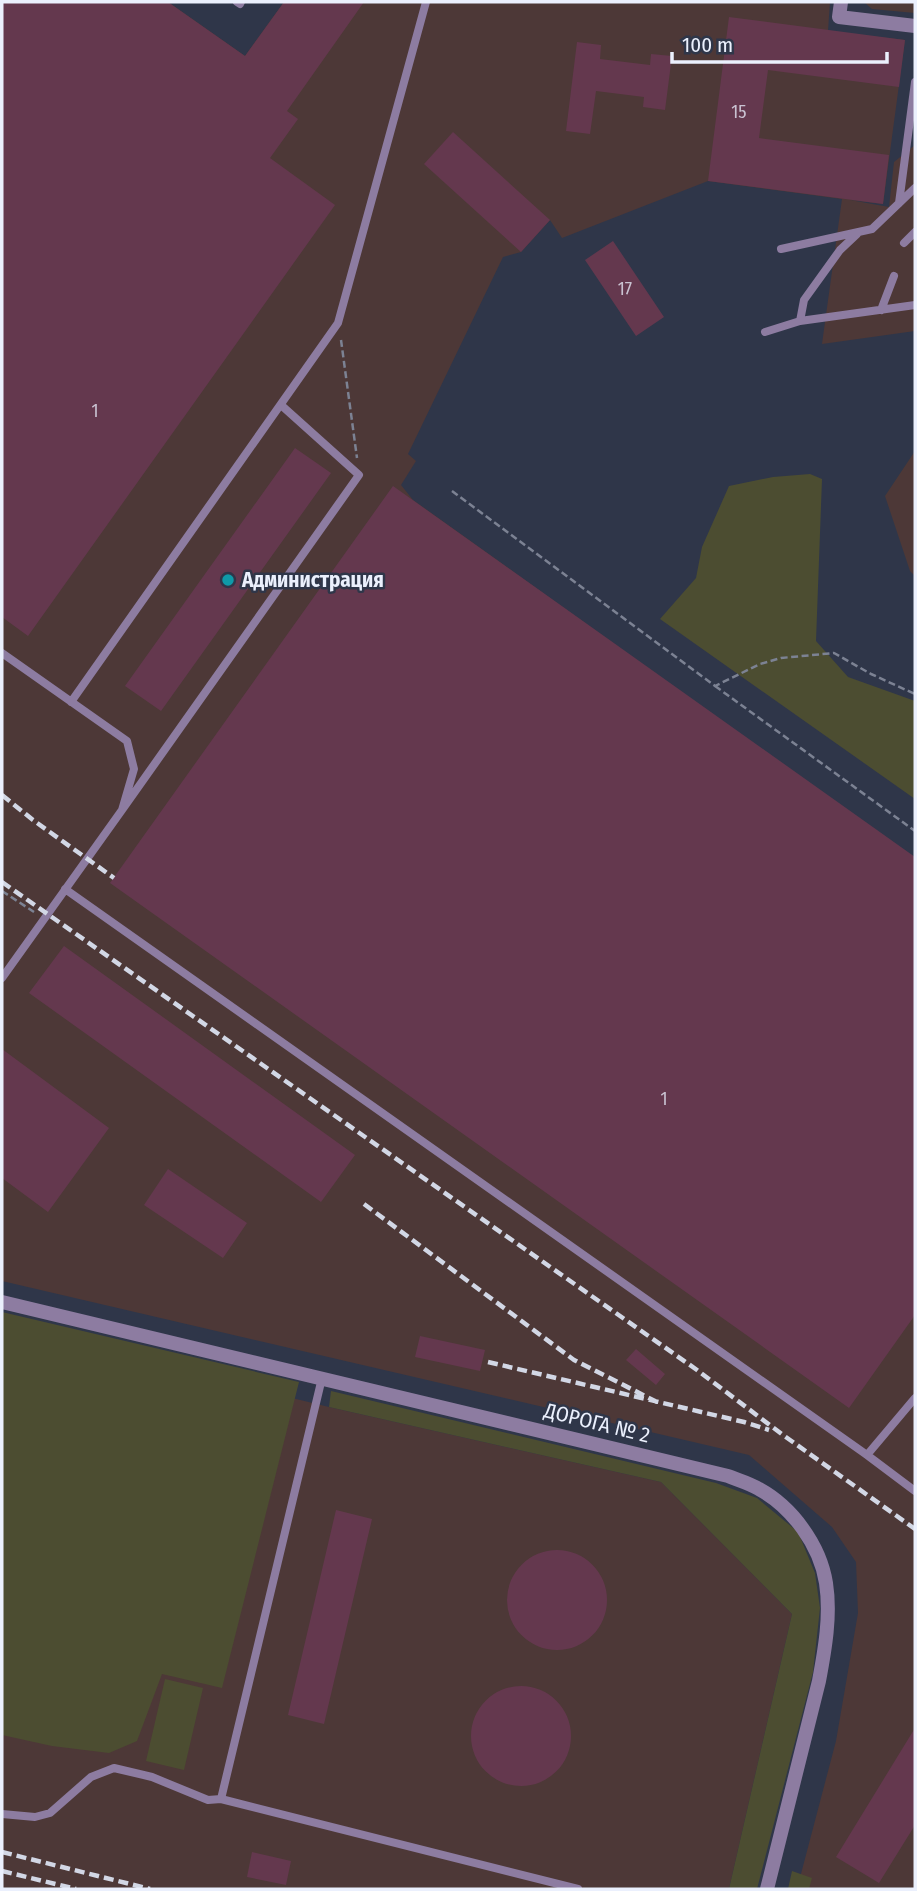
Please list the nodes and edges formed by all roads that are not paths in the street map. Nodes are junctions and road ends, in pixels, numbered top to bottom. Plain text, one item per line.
1 (426, 2) edge
2 (841, 2) edge
3 (915, 26) edge
4 (915, 82) edge
5 (915, 188) edge
6 (899, 204) junction
7 (859, 232) junction
8 (915, 232) edge
9 (904, 243) dead end
10 (781, 250) dead end
11 (894, 276) dead end
12 (915, 305) edge
13 (881, 310) junction
14 (800, 321) junction
15 (765, 332) dead end
16 (281, 405) junction
17 (2, 653) edge
18 (71, 702) junction
19 (122, 810) junction
20 (65, 889) junction
21 (2, 978) edge
22 (2, 1302) edge
23 (322, 1378) junction
24 (915, 1398) edge
25 (867, 1454) junction
26 (915, 1491) edge
27 (221, 1799) junction
28 (2, 1814) edge
29 (578, 1889) edge
30 (766, 1889) edge

1 - 16 lane
2 - 3 street
4 - 6 lane
5 - 6 lane
6 - 7 lane
7 - 10 lane
7 - 14 lane
8 - 9 lane
11 - 13 lane
12 - 13 lane
13 - 14 lane
14 - 15 lane
16 - 18 lane
16 - 19 lane
17 - 18 lane
18 - 19 lane
19 - 20 lane
20 - 21 lane
20 - 25 lane
22 - 23 street, ДОРОГА № 2
23 - 27 lane
23 - 30 street, ДОРОГА № 2
24 - 25 lane
25 - 26 lane
27 - 28 lane
27 - 29 lane

